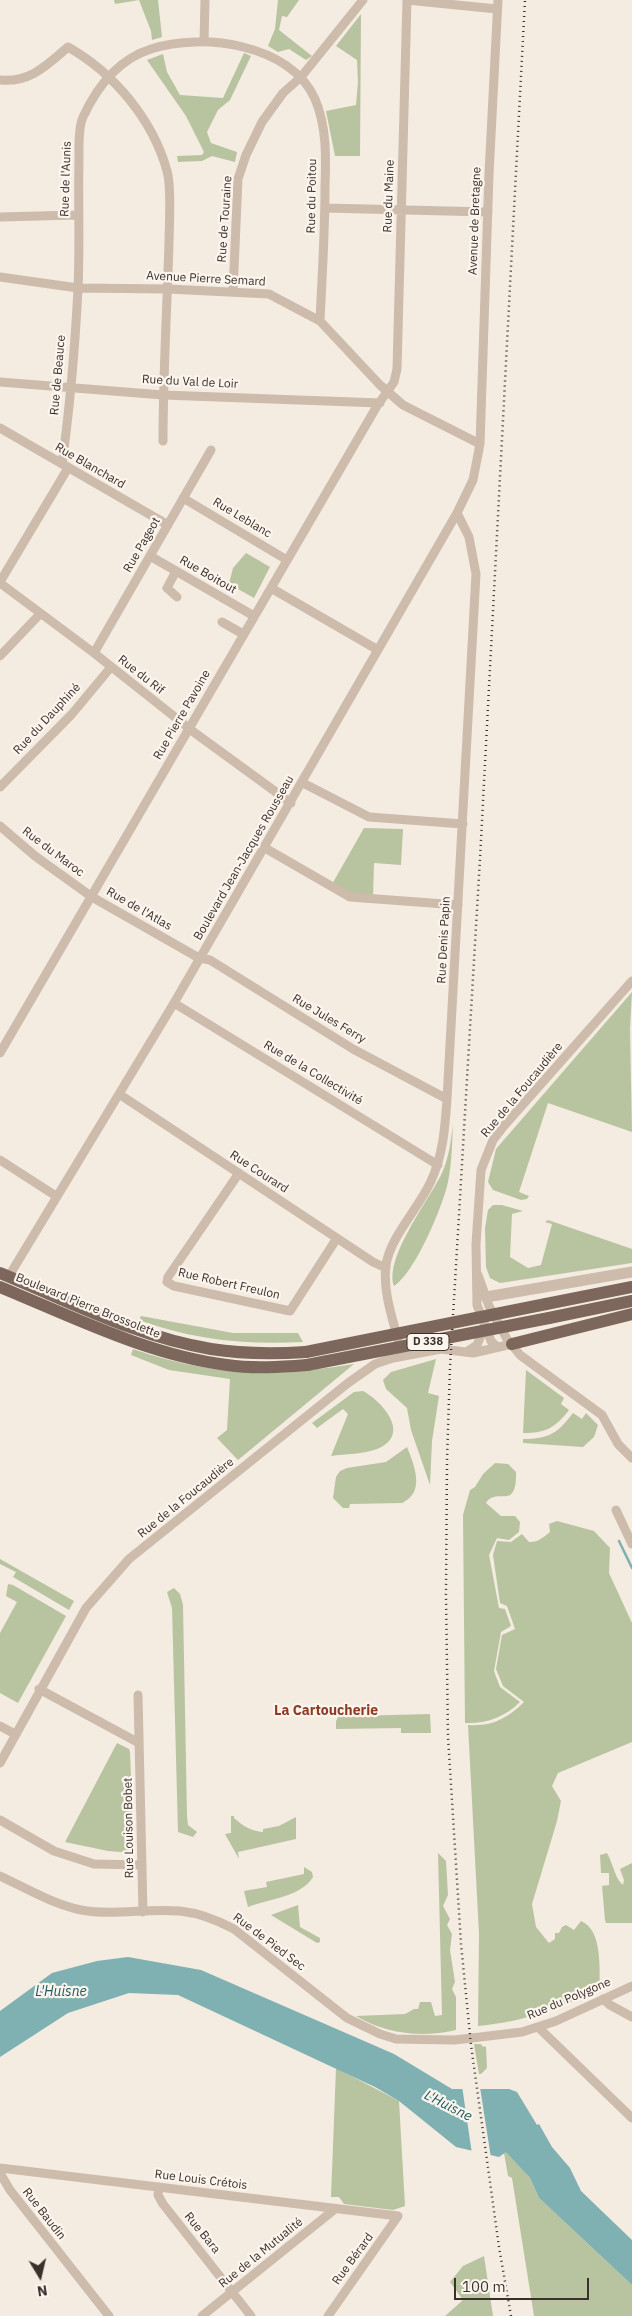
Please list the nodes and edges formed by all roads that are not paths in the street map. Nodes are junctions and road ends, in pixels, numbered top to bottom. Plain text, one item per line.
1 (205, 0) edge
2 (362, 0) edge
3 (407, 0) edge
4 (498, 5) edge
5 (204, 42) junction
6 (300, 77) junction
7 (107, 78) junction
8 (0, 80) edge
9 (325, 208) junction
10 (401, 208) junction
11 (488, 212) junction
12 (77, 215) junction
13 (0, 217) edge
14 (0, 277) edge
15 (78, 288) junction
16 (168, 289) junction
17 (233, 292) junction
18 (320, 321) junction
19 (0, 382) edge
20 (70, 386) junction
21 (389, 392) junction
22 (163, 395) junction
23 (380, 403) junction
24 (0, 428) edge
25 (163, 441) dead end
26 (480, 444) junction
27 (211, 450) dead end
28 (65, 466) junction
29 (183, 498) junction
30 (457, 514) junction
31 (168, 526) junction
32 (150, 556) junction
33 (287, 560) junction
34 (176, 571) junction
35 (0, 582) edge
36 (271, 588) junction
37 (177, 597) dead end
38 (40, 614) junction
39 (254, 616) junction
40 (222, 622) dead end
41 (243, 634) junction
42 (378, 650) junction
43 (94, 653) junction
44 (0, 656) edge
45 (111, 667) junction
46 (190, 729) junction
47 (303, 783) junction
48 (0, 787) edge
49 (291, 804) junction
50 (463, 824) junction
51 (0, 826) edge
52 (264, 848) junction
53 (92, 897) junction
54 (458, 904) junction
55 (199, 958) junction
56 (632, 981) edge
57 (174, 1003) junction
58 (0, 1053) edge
59 (119, 1094) junction
60 (447, 1099) junction
61 (0, 1160) edge
62 (438, 1165) junction
63 (238, 1173) junction
64 (56, 1196) junction
65 (337, 1238) junction
66 (475, 1265) junction
67 (386, 1268) junction
68 (632, 1272) edge
69 (2, 1284) edge
70 (632, 1287) edge
71 (486, 1296) junction
72 (632, 1301) edge
73 (478, 1311) junction
74 (632, 1314) edge
75 (483, 1323) junction
76 (512, 1344) junction
77 (497, 1347) junction
78 (466, 1352) junction
79 (402, 1356) junction
80 (632, 1458) edge
81 (616, 1510) dead end
82 (632, 1544) edge
83 (39, 1689) junction
84 (138, 1695) dead end
85 (0, 1726) edge
86 (15, 1734) junction
87 (139, 1743) junction
88 (0, 1763) edge
89 (0, 1820) edge
90 (142, 1865) junction
91 (0, 1876) edge
92 (143, 1912) junction
93 (632, 1986) edge
94 (604, 1999) junction
95 (632, 2016) edge
96 (539, 2028) junction
97 (455, 2040) joint
98 (632, 2118) edge
99 (0, 2168) edge
100 (0, 2173) edge
101 (160, 2187) junction
102 (335, 2209) junction
103 (398, 2216) joint
104 (233, 2292) junction
105 (109, 2316) edge
106 (202, 2316) edge
107 (251, 2316) edge
108 (328, 2316) edge

1 - 5 street
2 - 6 street, Rue de Touraine
3 - 4 street
3 - 10 street, Rue du Maine
4 - 11 street, Avenue de Bretagne
5 - 6 street, Rue de l'Aunis
5 - 7 street, Rue de l'Aunis
6 - 9 street, Rue du Poitou
6 - 17 street, Rue de Touraine
7 - 8 street
7 - 12 street, Rue de l'Aunis
7 - 16 street
9 - 10 street
9 - 18 street, Rue du Poitou
10 - 11 street
10 - 21 street, Rue du Maine
11 - 26 street, Avenue de Bretagne
12 - 13 street
12 - 15 street, Rue de l'Aunis
14 - 15 street, Avenue Pierre Semard
15 - 16 street, Avenue Pierre Semard
15 - 20 street, Rue de Beauce
16 - 17 street, Avenue Pierre Semard
16 - 22 street
17 - 18 street, Avenue Pierre Semard
18 - 21 street, Avenue Pierre Semard
19 - 20 street, Rue du Val de Loir
20 - 22 street, Rue du Val de Loir
20 - 28 street, Rue de Beauce
21 - 23 street, Rue Pierre Pavoine
21 - 26 street, Avenue Pierre Semard
22 - 23 street, Rue du Val de Loir
22 - 25 street
23 - 33 street, Rue Pierre Pavoine
24 - 28 street, Rue Blanchard
26 - 30 street, Boulevard Jean-Jacques Rousseau
27 - 29 street, Rue Pageot
28 - 31 street, Rue Blanchard
28 - 35 street
29 - 31 street, Rue Pageot
29 - 33 street, Rue Leblanc
30 - 42 street, Boulevard Jean-Jacques Rousseau
30 - 50 street, Rue Denis Papin
31 - 32 street, Rue Pageot
32 - 34 street, Rue Boitout
32 - 43 street, Rue Pageot
33 - 36 street, Rue Pierre Pavoine
34 - 37 street
34 - 39 street, Rue Boitout
35 - 38 street, Rue du Rif
36 - 39 street, Rue Pierre Pavoine
36 - 42 street
38 - 43 street, Rue du Rif
38 - 44 street
39 - 41 street, Rue Pierre Pavoine
40 - 41 street
41 - 46 street, Rue Pierre Pavoine
42 - 47 street, Boulevard Jean-Jacques Rousseau
43 - 45 street, Rue du Rif
45 - 46 street, Rue du Rif
45 - 48 street, Rue du Dauphiné
46 - 49 street, Rue du Rif
46 - 53 street, Rue Pierre Pavoine
47 - 49 street, Boulevard Jean-Jacques Rousseau
47 - 50 street
49 - 52 street, Boulevard Jean-Jacques Rousseau
50 - 54 street, Rue Denis Papin
51 - 53 street, Rue du Maroc
52 - 54 street
52 - 55 street, Boulevard Jean-Jacques Rousseau
53 - 55 street, Rue de l'Atlas
53 - 58 street, Rue Pierre Pavoine
54 - 60 street, Rue Denis Papin
55 - 57 street, Boulevard Jean-Jacques Rousseau
55 - 60 street, Rue Jules Ferry
56 - 66 street, Rue de la Foucaudière
57 - 59 street, Boulevard Jean-Jacques Rousseau
57 - 62 street, Rue de la Collectivité
59 - 63 street, Rue Courard
59 - 64 street, Boulevard Jean-Jacques Rousseau
60 - 62 street, Rue Denis Papin
61 - 64 street
62 - 67 street, Rue Denis Papin
63 - 65 street, Rue Courard
63 - 65 street, Rue Robert Freulon
64 - 69 street, Boulevard Jean-Jacques Rousseau
65 - 67 street, Rue Courard
66 - 71 street, Rue de la Foucaudière
66 - 73 street, Rue de la Foucaudière
67 - 79 street, Rue Denis Papin
68 - 71 street
69 - 70 main road, Boulevard Pierre Brossolette / D 338, bridge
69 - 72 main road, Boulevard Pierre Brossolette / D 338, bridge
71 - 73 street
71 - 76 street, Rue de la Foucaudière
73 - 75 street, Rue de la Foucaudière
74 - 76 main road
75 - 77 street, Rue de la Foucaudière
75 - 78 street
76 - 77 street
76 - 80 street, Rue de la Foucaudière
77 - 78 street, Rue de la Foucaudière
78 - 79 street, Rue de la Foucaudière
79 - 83 street, Rue de la Foucaudière
81 - 82 street
83 - 86 street, Rue de la Foucaudière
83 - 87 street
84 - 87 street, Rue Louison Bobet
85 - 86 street
86 - 88 street, Rue de la Foucaudière
87 - 90 street, Rue Louison Bobet
89 - 90 street
90 - 92 street, Rue Louison Bobet
91 - 92 street, Rue de Pied Sec
92 - 97 street, Rue de Pied Sec
93 - 94 street, Rue du Polygone
94 - 95 street
94 - 96 street, Rue du Polygone
96 - 97 street, Rue du Polygone
96 - 98 street
99 - 101 street, Rue Louis Crétois
100 - 105 street, Rue Baudin
101 - 102 street, Rue Louis Crétois
101 - 104 street, Rue Bara
102 - 103 street, Rue Louis Crétois
102 - 104 street, Rue de la Mutualité
103 - 108 street, Rue Bérard
104 - 106 street, Rue de la Mutualité
104 - 107 street, Rue Bara

